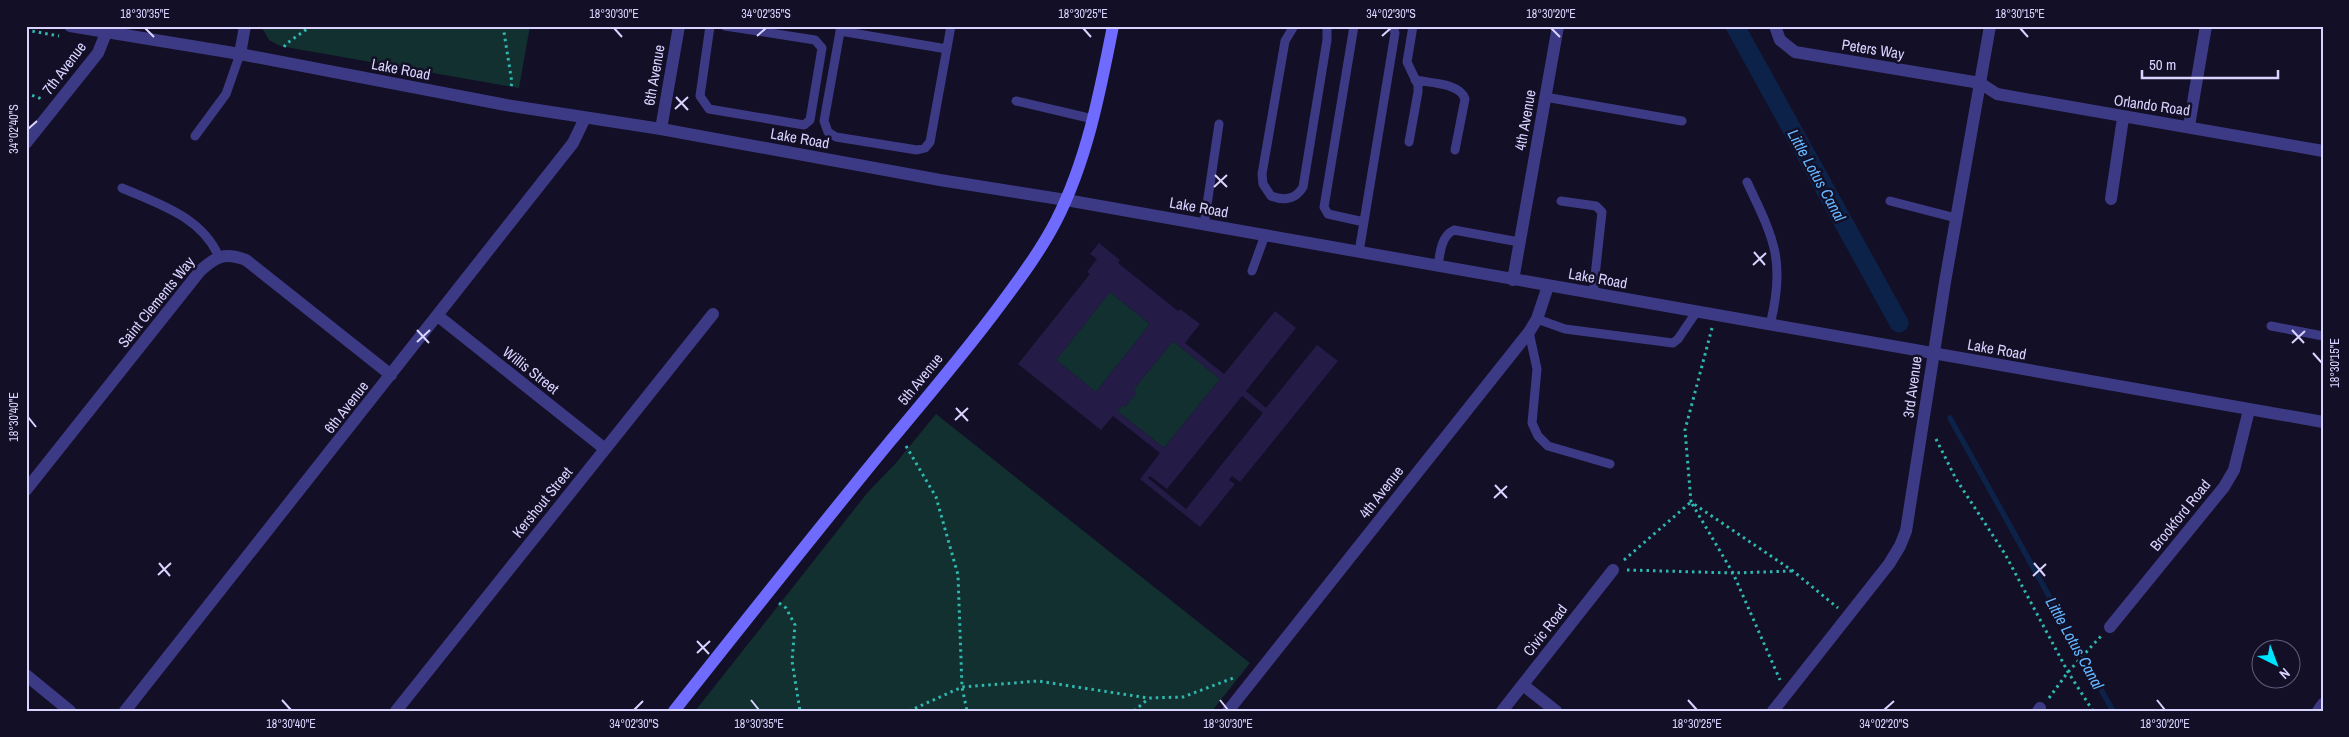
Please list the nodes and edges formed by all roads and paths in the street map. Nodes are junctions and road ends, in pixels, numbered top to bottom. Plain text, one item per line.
1 (245, 26) edge
2 (311, 26) edge
3 (503, 26) edge
4 (679, 26) edge
5 (710, 26) edge
6 (725, 26) edge
7 (951, 26) edge
8 (1113, 26) edge
9 (1294, 26) edge
10 (1327, 26) edge
11 (1354, 26) edge
12 (1393, 26) edge
13 (1413, 26) edge
14 (1558, 26) edge
15 (1775, 26) edge
16 (1990, 26) edge
17 (2206, 26) edge
18 (841, 29) edge
19 (26, 30) edge
20 (67, 32) edge
21 (106, 33) junction
22 (284, 49) dead end
23 (947, 49) junction
24 (240, 54) junction
25 (1415, 80) junction
26 (1980, 83) junction
27 (510, 90) dead end
28 (26, 92) edge
29 (1545, 98) junction
30 (45, 101) dead end
31 (1016, 101) dead end
32 (585, 118) junction
33 (2123, 118) junction
34 (1093, 119) junction
35 (1682, 121) dead end
36 (1219, 124) dead end
37 (2189, 126) junction
38 (661, 129) junction
39 (195, 136) dead end
40 (1409, 142) dead end
41 (26, 143) edge
42 (1455, 150) dead end
43 (2323, 151) edge
44 (1746, 182) dead end
45 (122, 188) dead end
46 (2111, 199) dead end
47 (1066, 200) junction
48 (1561, 201) dead end
49 (1890, 201) dead end
50 (1956, 218) junction
51 (1364, 222) junction
52 (1204, 225) junction
53 (1265, 235) junction
54 (1519, 242) junction
55 (1359, 252) junction
56 (219, 257) junction
57 (1438, 266) junction
58 (1252, 271) dead end
59 (1513, 280) junction
60 (1548, 286) junction
61 (1592, 294) junction
62 (1697, 312) junction
63 (713, 314) dead end
64 (438, 316) junction
65 (1715, 316) junction
66 (1537, 319) junction
67 (1770, 325) junction
68 (2271, 326) dead end
69 (1529, 332) junction
70 (2323, 336) edge
71 (1933, 354) junction
72 (391, 375) junction
73 (2248, 410) junction
74 (1924, 416) junction
75 (2323, 422) edge
76 (898, 432) junction
77 (605, 449) junction
78 (1610, 464) dead end
79 (26, 490) edge
80 (1691, 502) junction
81 (1612, 570) junction
82 (1794, 571) junction
83 (1733, 573) junction
84 (766, 594) junction
85 (1848, 616) junction
86 (2110, 627) dead end
87 (2091, 647) dead end
88 (1262, 667) junction
89 (2068, 672) junction
90 (26, 676) edge
91 (1523, 684) junction
92 (962, 687) junction
93 (1786, 694) junction
94 (1148, 698) junction
95 (2323, 704) edge
96 (2040, 710) edge
97 (70, 711) edge
98 (125, 711) edge
99 (396, 711) edge
100 (674, 711) edge
101 (800, 711) edge
102 (909, 711) edge
103 (967, 711) edge
104 (1134, 711) edge
105 (1228, 711) edge
106 (1502, 711) edge
107 (1556, 711) edge
108 (1773, 711) edge
109 (2093, 711) edge
110 (2318, 711) edge

1 - 24 street
2 - 22 path
3 - 27 path
4 - 38 street, 6th Avenue
5 - 6 lane
7 - 23 lane
8 - 34 main road, 5th Avenue
9 - 10 lane
11 - 51 lane
12 - 51 lane
13 - 25 lane
14 - 29 street, 4th Avenue
15 - 26 street, Peters Way
16 - 26 street, 3rd Avenue
17 - 37 street
18 - 23 lane
18 - 23 lane
19 - 20 path
20 - 21 street, Lake Road
21 - 24 street, Lake Road
21 - 41 street, 7th Avenue
24 - 32 street, Lake Road
24 - 39 lane
25 - 40 lane
25 - 42 lane
26 - 33 street, Orlando Road
26 - 50 street, 3rd Avenue
28 - 30 path
29 - 35 lane
29 - 54 street, 4th Avenue
31 - 34 lane
32 - 38 street, Lake Road
32 - 64 street, 6th Avenue
33 - 37 street, Orlando Road
33 - 46 street
34 - 47 main road, 5th Avenue
36 - 52 lane
37 - 43 street, Orlando Road
38 - 47 street, Lake Road
44 - 67 lane
45 - 56 lane
47 - 52 street, Lake Road
47 - 76 main road, 5th Avenue
48 - 61 lane
49 - 50 lane
50 - 71 street, 3rd Avenue
51 - 55 lane
52 - 53 street, Lake Road
53 - 55 street, Lake Road
53 - 58 lane
54 - 57 lane
54 - 59 street, 4th Avenue
55 - 57 street, Lake Road
56 - 72 street, Saint Clements Way
56 - 79 street, Saint Clements Way
57 - 59 street, Lake Road
59 - 60 street, Lake Road
60 - 61 street, Lake Road
60 - 66 street, 4th Avenue
61 - 62 street, Lake Road
62 - 65 street, Lake Road
62 - 66 lane
63 - 77 street, Kershout Street
64 - 72 street, 6th Avenue
64 - 77 street, Willis Street
65 - 67 street, Lake Road
65 - 80 path
66 - 69 street, 4th Avenue
67 - 71 street, Lake Road
68 - 70 lane
69 - 78 lane
69 - 88 street, 4th Avenue
71 - 73 street, Lake Road
71 - 74 street, 3rd Avenue
72 - 98 street, 6th Avenue
73 - 75 street, Lake Road
73 - 86 street, Brookford Road
74 - 85 street, 3rd Avenue
74 - 89 path
76 - 84 main road, 5th Avenue
76 - 92 path
77 - 99 street, Kershout Street
80 - 81 path
80 - 82 path
80 - 83 path
81 - 83 path
81 - 91 street, Civic Road
82 - 83 path
82 - 85 path
83 - 93 path
84 - 100 main road, 5th Avenue
84 - 101 path
85 - 93 street, 3rd Avenue
87 - 89 path
88 - 94 path
88 - 105 street, 4th Avenue
89 - 96 path
89 - 109 path
90 - 97 street
91 - 106 street, Civic Road
91 - 107 street
92 - 94 path
92 - 102 path
92 - 103 path
93 - 108 street, 3rd Avenue
94 - 104 path
95 - 110 street

